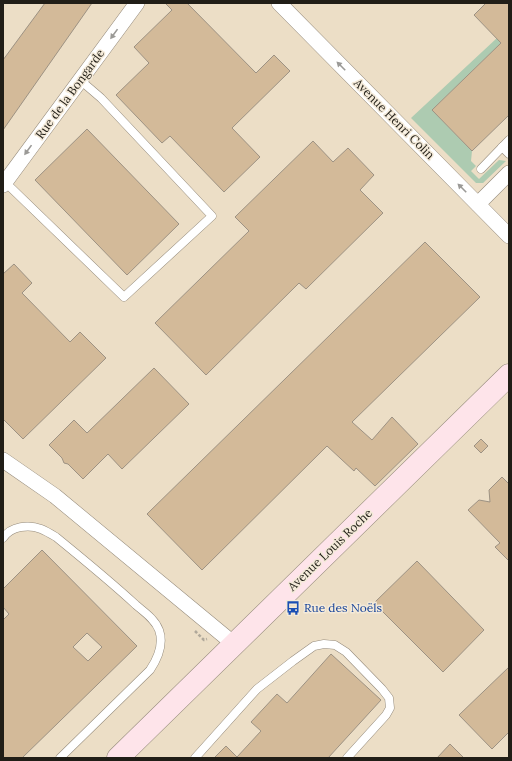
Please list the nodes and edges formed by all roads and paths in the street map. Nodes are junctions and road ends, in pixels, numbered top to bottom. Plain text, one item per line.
1 (137, 3) edge
2 (279, 3) edge
3 (80, 80) junction
4 (509, 140) edge
5 (502, 147) junction
6 (509, 154) edge
7 (481, 168) dead end
8 (507, 180) edge
9 (4, 183) edge
10 (478, 204) junction
11 (509, 236) edge
12 (509, 375) edge
13 (4, 462) edge
14 (4, 534) edge
15 (234, 644) junction
16 (60, 758) edge
17 (118, 758) edge
18 (195, 758) edge
19 (347, 758) edge

1 -> 3 street, Rue de la Bongarde
10 -> 2 street, Avenue Henri Colin
3 -> 9 street, Rue de la Bongarde
3 - 9 lane
4 - 5 lane
5 - 6 lane
5 - 7 lane
8 - 10 street
10 - 11 street, Avenue Henri Colin
12 - 15 main road, Avenue Louis Roche
13 - 15 street
14 - 16 lane
15 - 17 main road, Avenue Louis Roche
18 - 19 lane

